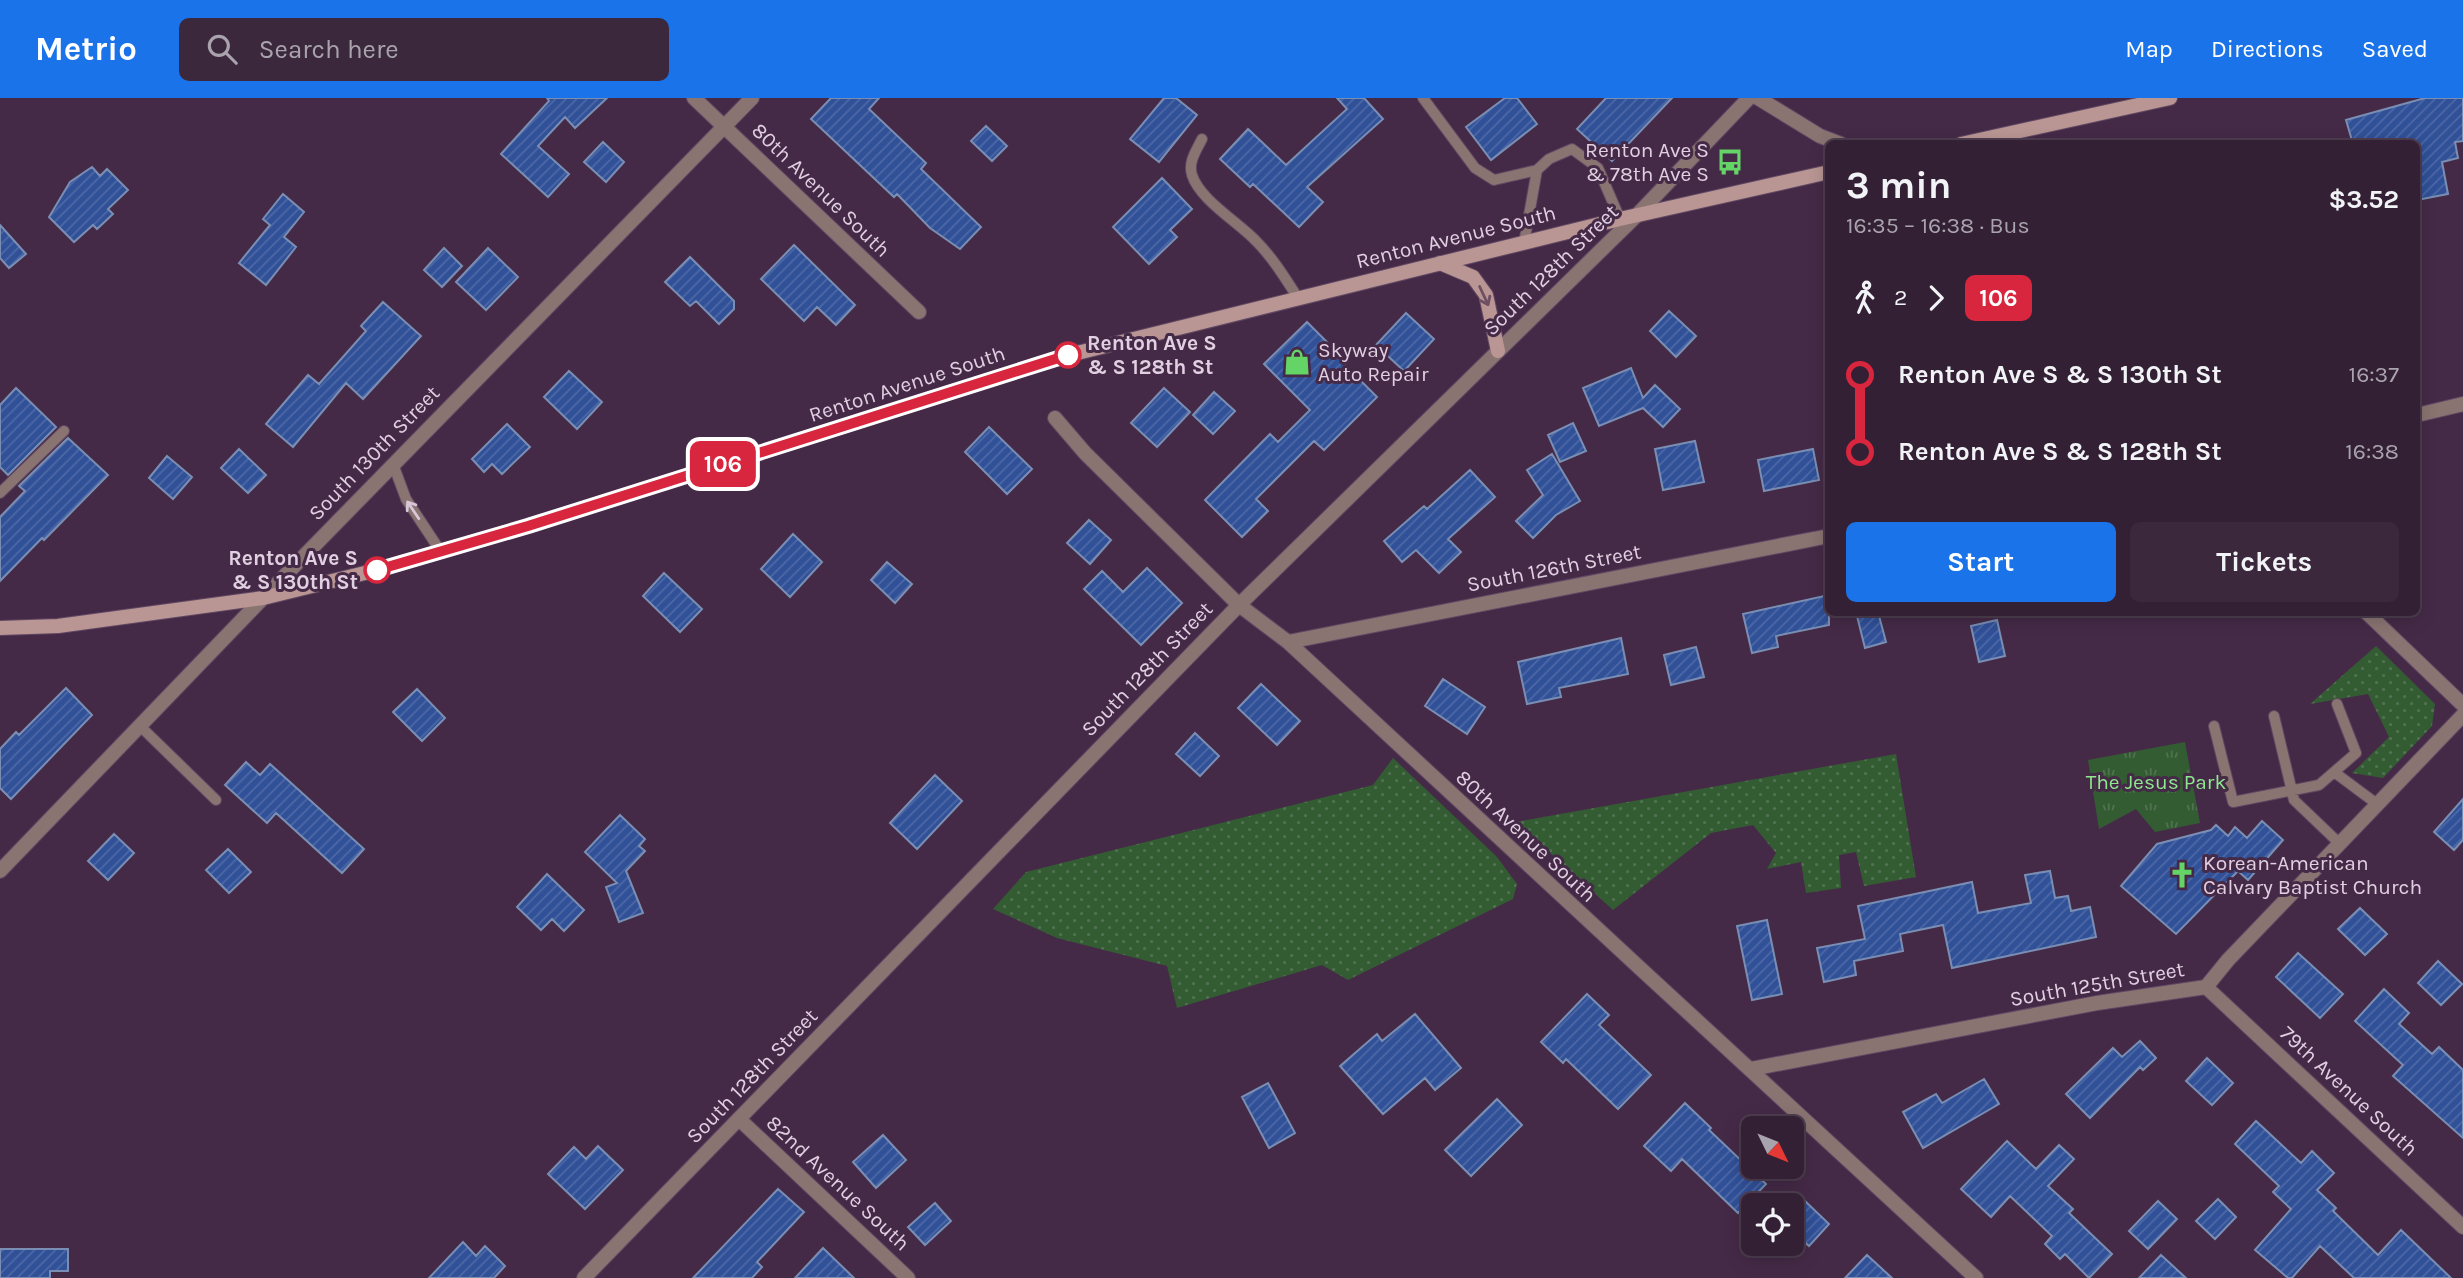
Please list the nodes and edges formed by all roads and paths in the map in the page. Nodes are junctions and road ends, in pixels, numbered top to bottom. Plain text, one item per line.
1 (694, 98) edge
2 (752, 98) edge
3 (1423, 98) edge
4 (1749, 98) edge
5 (1758, 98) edge
6 (2171, 98) edge
7 (724, 126) junction
8 (1202, 139) dead end
9 (1830, 140) edge
10 (1979, 140) edge
11 (1536, 170) junction
12 (1825, 173) edge
13 (1637, 215) junction
14 (1620, 219) junction
15 (1524, 243) junction
16 (1440, 263) junction
17 (1298, 298) junction
18 (919, 312) dead end
19 (1498, 351) junction
20 (2463, 404) edge
21 (2420, 414) edge
22 (1055, 418) dead end
23 (64, 431) dead end
24 (393, 464) junction
25 (0, 493) edge
26 (1825, 537) edge
27 (441, 552) junction
28 (263, 597) junction
29 (1238, 605) junction
30 (2370, 616) edge
31 (0, 628) edge
32 (1288, 642) junction
33 (2337, 704) dead end
34 (2463, 705) edge
35 (2463, 715) edge
36 (2274, 716) dead end
37 (139, 726) junction
38 (2214, 726) dead end
39 (2334, 772) junction
40 (2291, 791) junction
41 (216, 800) dead end
42 (2377, 804) junction
43 (2340, 844) junction
44 (0, 871) edge
45 (2206, 987) junction
46 (1751, 1069) junction
47 (739, 1119) junction
48 (2463, 1227) edge
49 (584, 1278) edge
50 (908, 1278) edge
51 (1976, 1278) edge

1 - 7 street, 80th Avenue South
2 - 7 street, South 130th Street
3 - 11 lane
4 - 13 street, South 128th Street
5 - 9 street
6 - 10 main road
7 - 18 street, 80th Avenue South
7 - 24 street, South 130th Street
8 - 17 lane
11 - 14 lane
11 - 15 lane
12 - 13 main road, Renton Avenue South
13 - 14 main road, Renton Avenue South
13 - 19 street, South 128th Street
14 - 15 main road, Renton Avenue South
15 - 16 main road, Renton Avenue South
16 - 17 main road, Renton Avenue South
16 -> 19 main road
17 - 27 main road, Renton Avenue South
19 - 29 street, South 128th Street
20 - 21 street
22 - 29 street, 80th Avenue South
23 - 25 lane
27 -> 24 lane
24 - 28 street, South 130th Street
26 - 32 street, South 126th Street
27 - 28 main road, Renton Avenue South
28 - 31 main road, Renton Avenue South
28 - 37 street, South 130th Street
29 - 32 street, 80th Avenue South
29 - 47 street, South 128th Street
30 - 34 street
32 - 46 street, 80th Avenue South
33 - 39 lane
35 - 42 street, South 125th Street
36 - 40 lane
37 - 41 lane
37 - 44 street, South 130th Street
38 - 40 lane
39 - 40 lane
39 - 42 lane
40 - 43 lane
42 - 43 street, South 125th Street
43 - 45 street, South 125th Street
45 - 46 street, South 125th Street
45 - 48 street, 79th Avenue South
46 - 51 street, 80th Avenue South
47 - 49 street, South 128th Street
47 - 50 street, 82nd Avenue South

